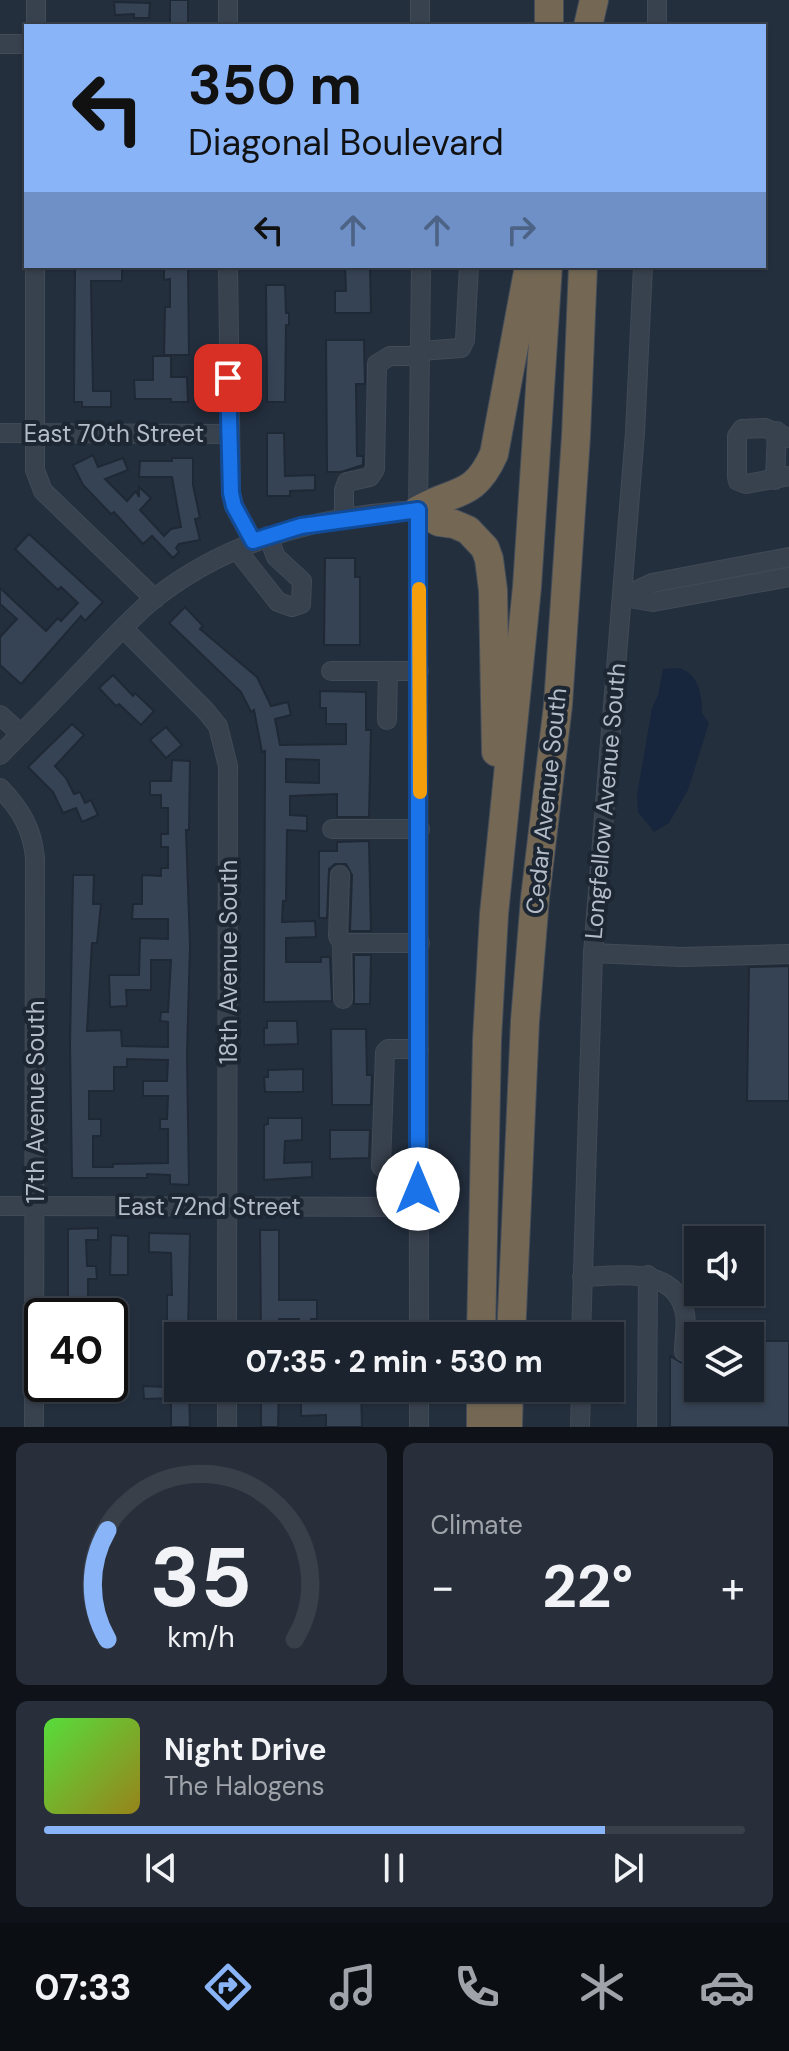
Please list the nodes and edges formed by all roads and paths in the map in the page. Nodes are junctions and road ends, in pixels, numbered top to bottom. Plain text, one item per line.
1 (36, 0) edge
2 (228, 0) edge
3 (420, 0) edge
4 (549, 0) edge
5 (587, 0) edge
6 (594, 0) edge
7 (657, 0) edge
8 (36, 24) edge
9 (228, 24) edge
10 (420, 24) edge
11 (549, 24) edge
12 (587, 24) edge
13 (588, 24) edge
14 (657, 24) edge
15 (0, 44) edge
16 (24, 44) edge
17 (35, 268) edge
18 (228, 268) edge
19 (421, 268) edge
20 (469, 268) edge
21 (529, 268) edge
22 (548, 268) edge
23 (583, 268) edge
24 (643, 268) edge
25 (421, 353) junction
26 (0, 433) edge
27 (35, 433) junction
28 (228, 434) junction
29 (783, 435) edge
30 (782, 478) edge
31 (418, 510) junction
32 (344, 520) junction
33 (253, 542) junction
34 (789, 557) edge
35 (789, 577) edge
36 (623, 597) junction
37 (155, 599) junction
38 (123, 628) junction
39 (331, 671) dead end
40 (388, 671) junction
41 (419, 671) junction
42 (419, 710) junction
43 (0, 715) edge
44 (21, 734) junction
45 (0, 755) edge
46 (0, 788) edge
47 (332, 829) dead end
48 (420, 829) junction
49 (340, 875) dead end
50 (494, 914) junction
51 (342, 943) junction
52 (420, 943) junction
53 (593, 953) junction
54 (789, 954) edge
55 (343, 999) dead end
56 (419, 1049) junction
57 (382, 1120) junction
58 (419, 1120) junction
59 (418, 1170) junction
60 (0, 1206) edge
61 (35, 1206) junction
62 (227, 1206) junction
63 (419, 1207) junction
64 (648, 1275) junction
65 (582, 1277) junction
66 (227, 1322) edge
67 (419, 1322) edge
68 (481, 1322) edge
69 (512, 1322) edge
70 (581, 1322) edge
71 (685, 1322) edge
72 (227, 1402) edge
73 (419, 1402) edge
74 (481, 1402) edge
75 (509, 1402) edge
76 (581, 1402) edge
77 (34, 1427) edge
78 (227, 1427) edge
79 (419, 1427) edge
80 (481, 1427) edge
81 (508, 1427) edge
82 (580, 1427) edge
83 (647, 1427) edge

1 - 8 street
2 - 9 street
3 - 10 street
4 - 11 highway
5 - 12 highway
6 - 13 highway
7 - 14 street
15 - 16 street
17 - 27 street
18 - 28 street
19 - 25 street
20 - 25 street
21 - 31 highway
22 - 50 highway, Cedar Avenue South
23 - 69 highway, Cedar Avenue South
24 - 36 street, Longfellow Avenue South
25 - 31 street
25 - 32 street
26 - 27 street, East 70th Street
27 - 28 street, East 70th Street
27 - 37 street
28 - 33 street
29 - 30 street
29 - 30 street
31 - 32 street
31 - 41 street
31 - 50 highway
32 - 33 street
33 - 37 street
34 - 36 street
35 - 36 street
36 - 53 street, Longfellow Avenue South
37 - 38 street
38 - 44 street
38 - 62 street, 18th Avenue South
39 - 40 street
40 - 41 street
40 - 42 street
41 - 42 street
42 - 48 street
43 - 44 street
44 - 45 street
46 - 61 street, 17th Avenue South
47 - 48 street
48 - 52 street
49 - 51 street
50 - 68 highway, Cedar Avenue South
51 - 52 street
51 - 55 street
52 - 56 street
53 - 54 street
53 - 65 street, Longfellow Avenue South
56 - 57 street
56 - 58 street
57 - 58 street
57 - 59 street
58 - 59 street
59 - 63 street
60 - 61 street, East 72nd Street
61 - 62 street, East 72nd Street
61 - 77 street, 17th Avenue South
62 - 63 street, East 72nd Street
62 - 66 street, 18th Avenue South
63 - 67 street
64 - 65 street
64 - 71 street
64 - 83 street
65 - 70 street, Longfellow Avenue South
72 - 78 street
73 - 79 street
74 - 80 highway
75 - 81 highway
76 - 82 street

